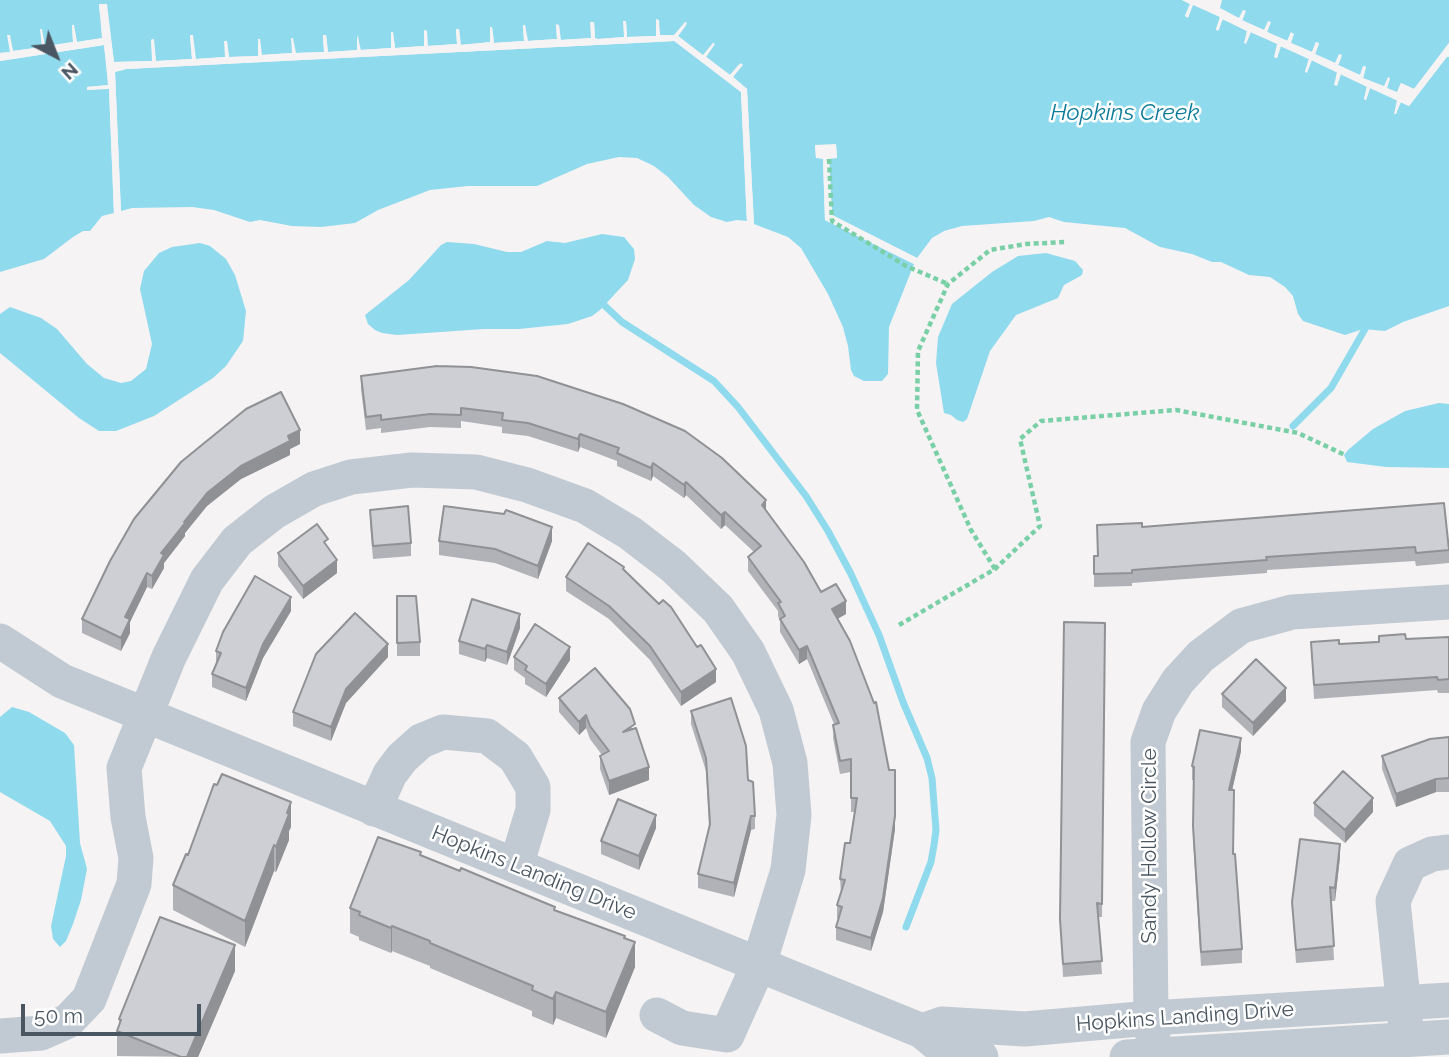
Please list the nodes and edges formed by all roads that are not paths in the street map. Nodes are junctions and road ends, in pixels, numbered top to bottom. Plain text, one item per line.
1 (1449, 602) edge
2 (0, 641) edge
3 (146, 717) junction
4 (374, 809) junction
5 (1449, 852) edge
6 (516, 866) junction
7 (759, 964) junction
8 (1449, 1000) edge
9 (1402, 1004) junction
10 (657, 1016) dead end
11 (1151, 1018) junction
12 (922, 1031) junction
13 (0, 1036) edge
14 (1449, 1037) edge
15 (1408, 1048) edge
16 (981, 1057) edge
17 (1146, 1057) edge

1 - 11 street, Sandy Hollow Circle
2 - 3 street, Hopkins Landing Drive
3 - 4 street, Hopkins Landing Drive
3 - 7 street
3 - 13 street
4 - 6 street, Hopkins Landing Drive
4 - 6 street
5 - 9 street
6 - 7 street, Hopkins Landing Drive
7 - 10 street
7 - 12 street, Hopkins Landing Drive
8 - 9 street, Hopkins Landing Drive
9 - 11 street, Hopkins Landing Drive
9 - 15 street
11 - 12 street, Hopkins Landing Drive
11 - 17 street, Sandy Hollow Circle
12 - 16 street, Hopkins Landing Drive
14 - 15 street, Hopkins Landing Drive
15 - 17 street, Hopkins Landing Drive

